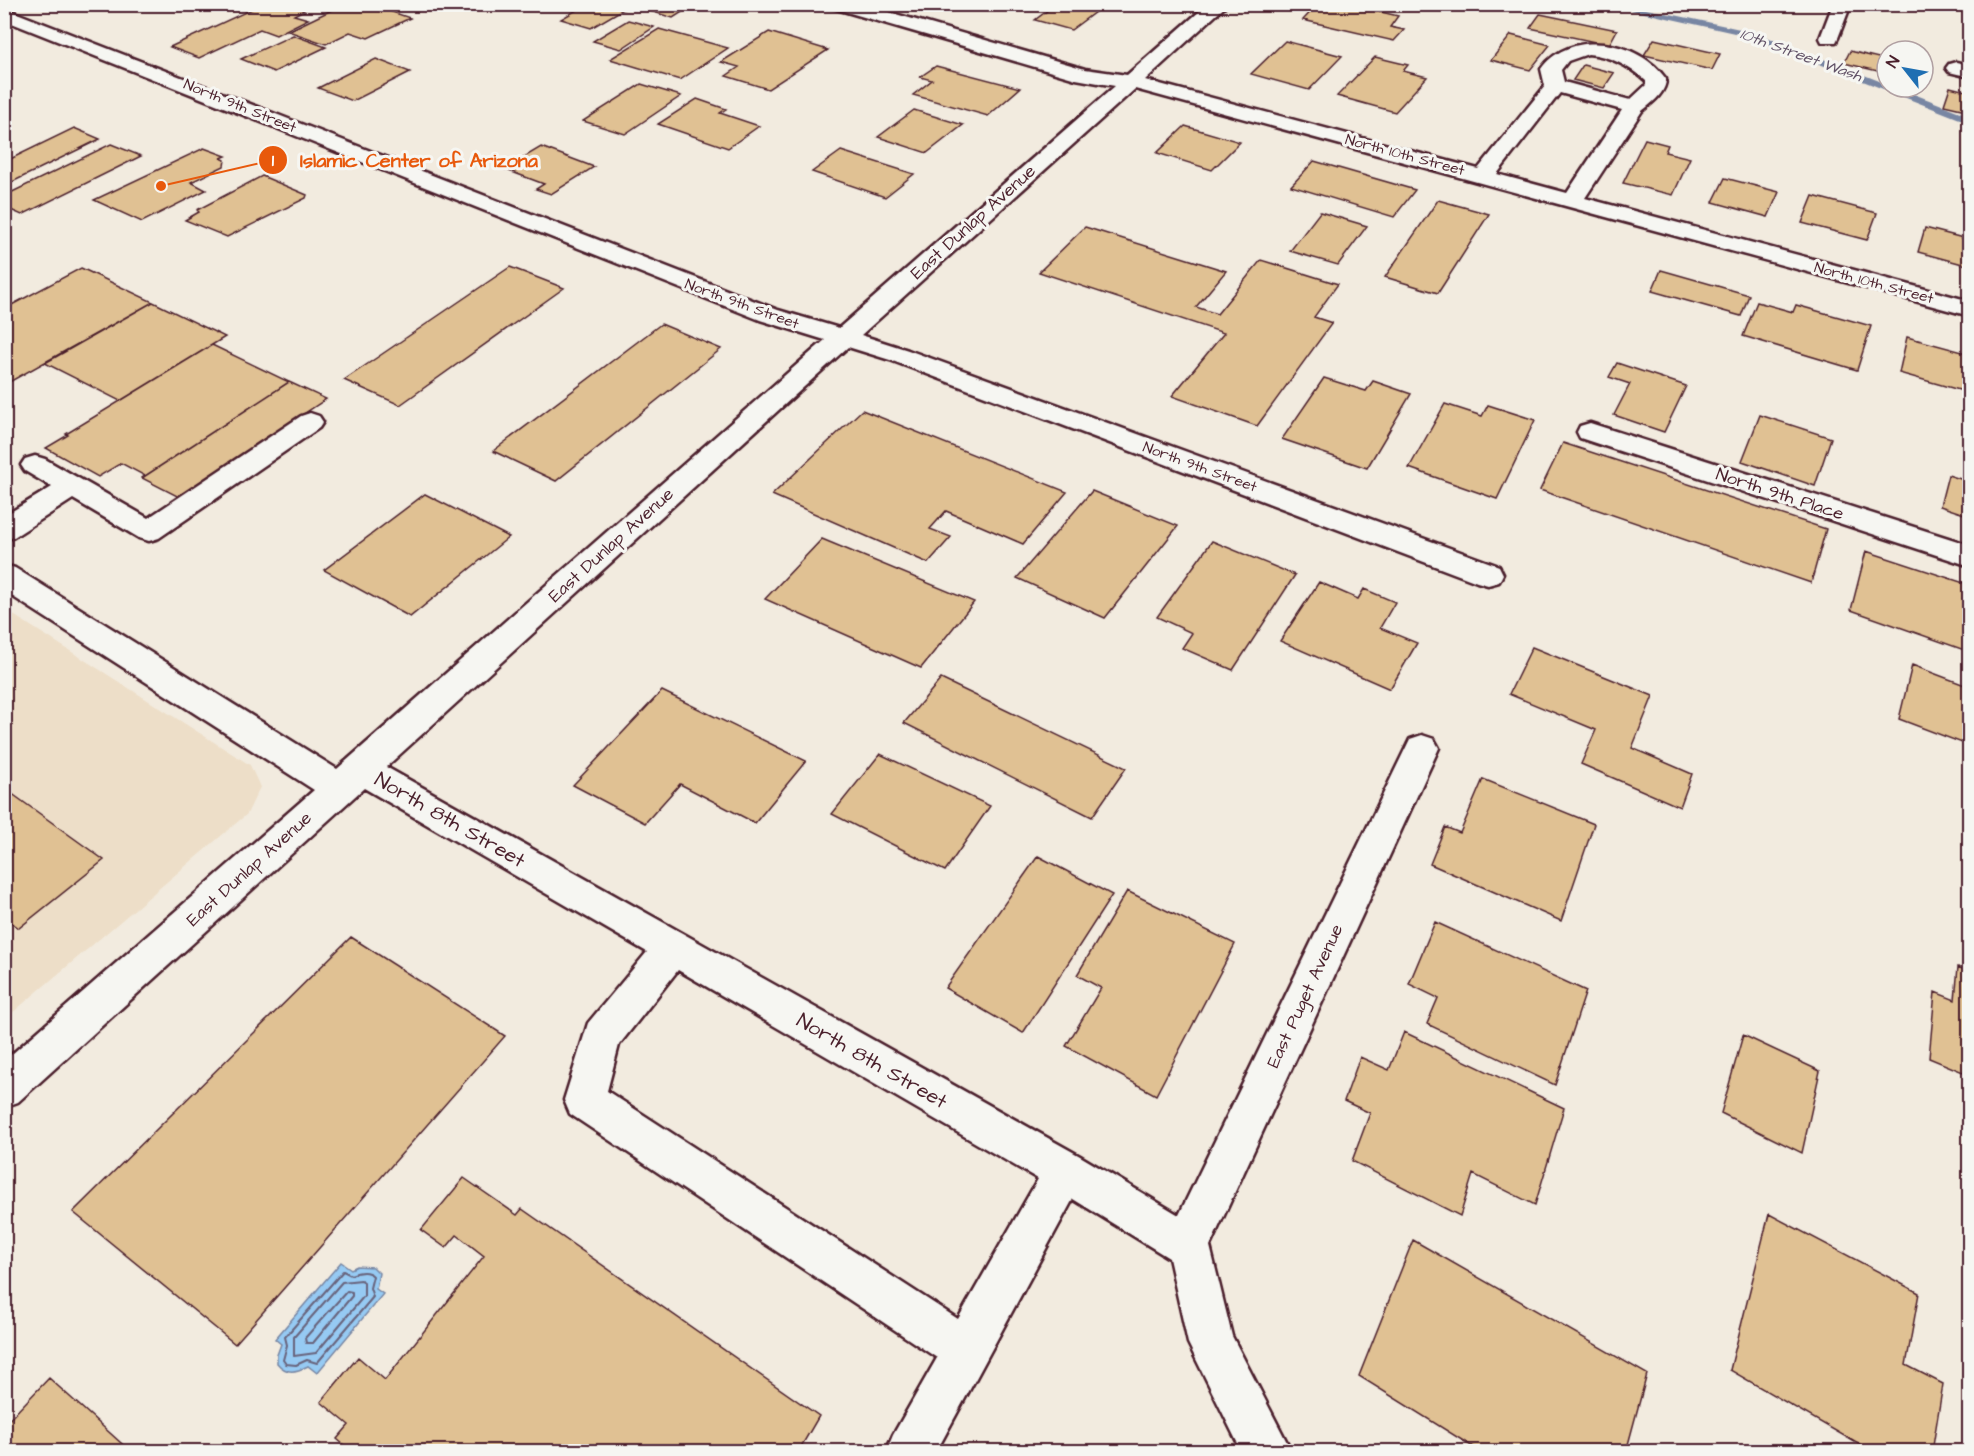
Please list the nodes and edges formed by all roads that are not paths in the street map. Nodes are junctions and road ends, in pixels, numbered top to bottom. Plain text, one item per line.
1 (839, 4) edge
2 (1219, 4) edge
3 (1842, 4) edge
4 (4, 13) edge
5 (1829, 38) dead end
6 (1131, 82) junction
7 (1555, 86) junction
8 (1634, 106) junction
9 (1484, 176) junction
10 (1573, 201) junction
11 (1970, 309) edge
12 (843, 338) junction
13 (310, 423) dead end
14 (1590, 432) dead end
15 (35, 465) dead end
16 (72, 487) junction
17 (4, 530) edge
18 (1970, 556) edge
19 (1488, 574) dead end
20 (4, 576) edge
21 (1422, 748) dead end
22 (350, 778) junction
23 (674, 947) junction
24 (4, 1088) edge
25 (1065, 1171) junction
26 (1188, 1245) junction
27 (966, 1351) junction
28 (910, 1452) edge
29 (1268, 1452) edge

1 - 6 street, North 10th Street
2 - 6 street, East Dunlap Avenue
3 - 5 street
4 - 12 street, North 9th Street
6 - 9 street, North 10th Street
6 - 12 street, East Dunlap Avenue
7 - 8 street
7 - 8 street
7 - 9 street
8 - 10 street
9 - 10 street, North 10th Street
10 - 11 street, North 10th Street
12 - 19 street, North 9th Street
12 - 22 street, East Dunlap Avenue
13 - 16 street
14 - 18 street, North 9th Place
15 - 16 street
16 - 17 street
20 - 22 street, North 8th Street
21 - 26 street, East Puget Avenue
22 - 23 street, North 8th Street
22 - 24 street, East Dunlap Avenue
23 - 25 street, North 8th Street
23 - 27 street
25 - 26 street, North 8th Street
25 - 27 street
26 - 29 street
27 - 28 street

